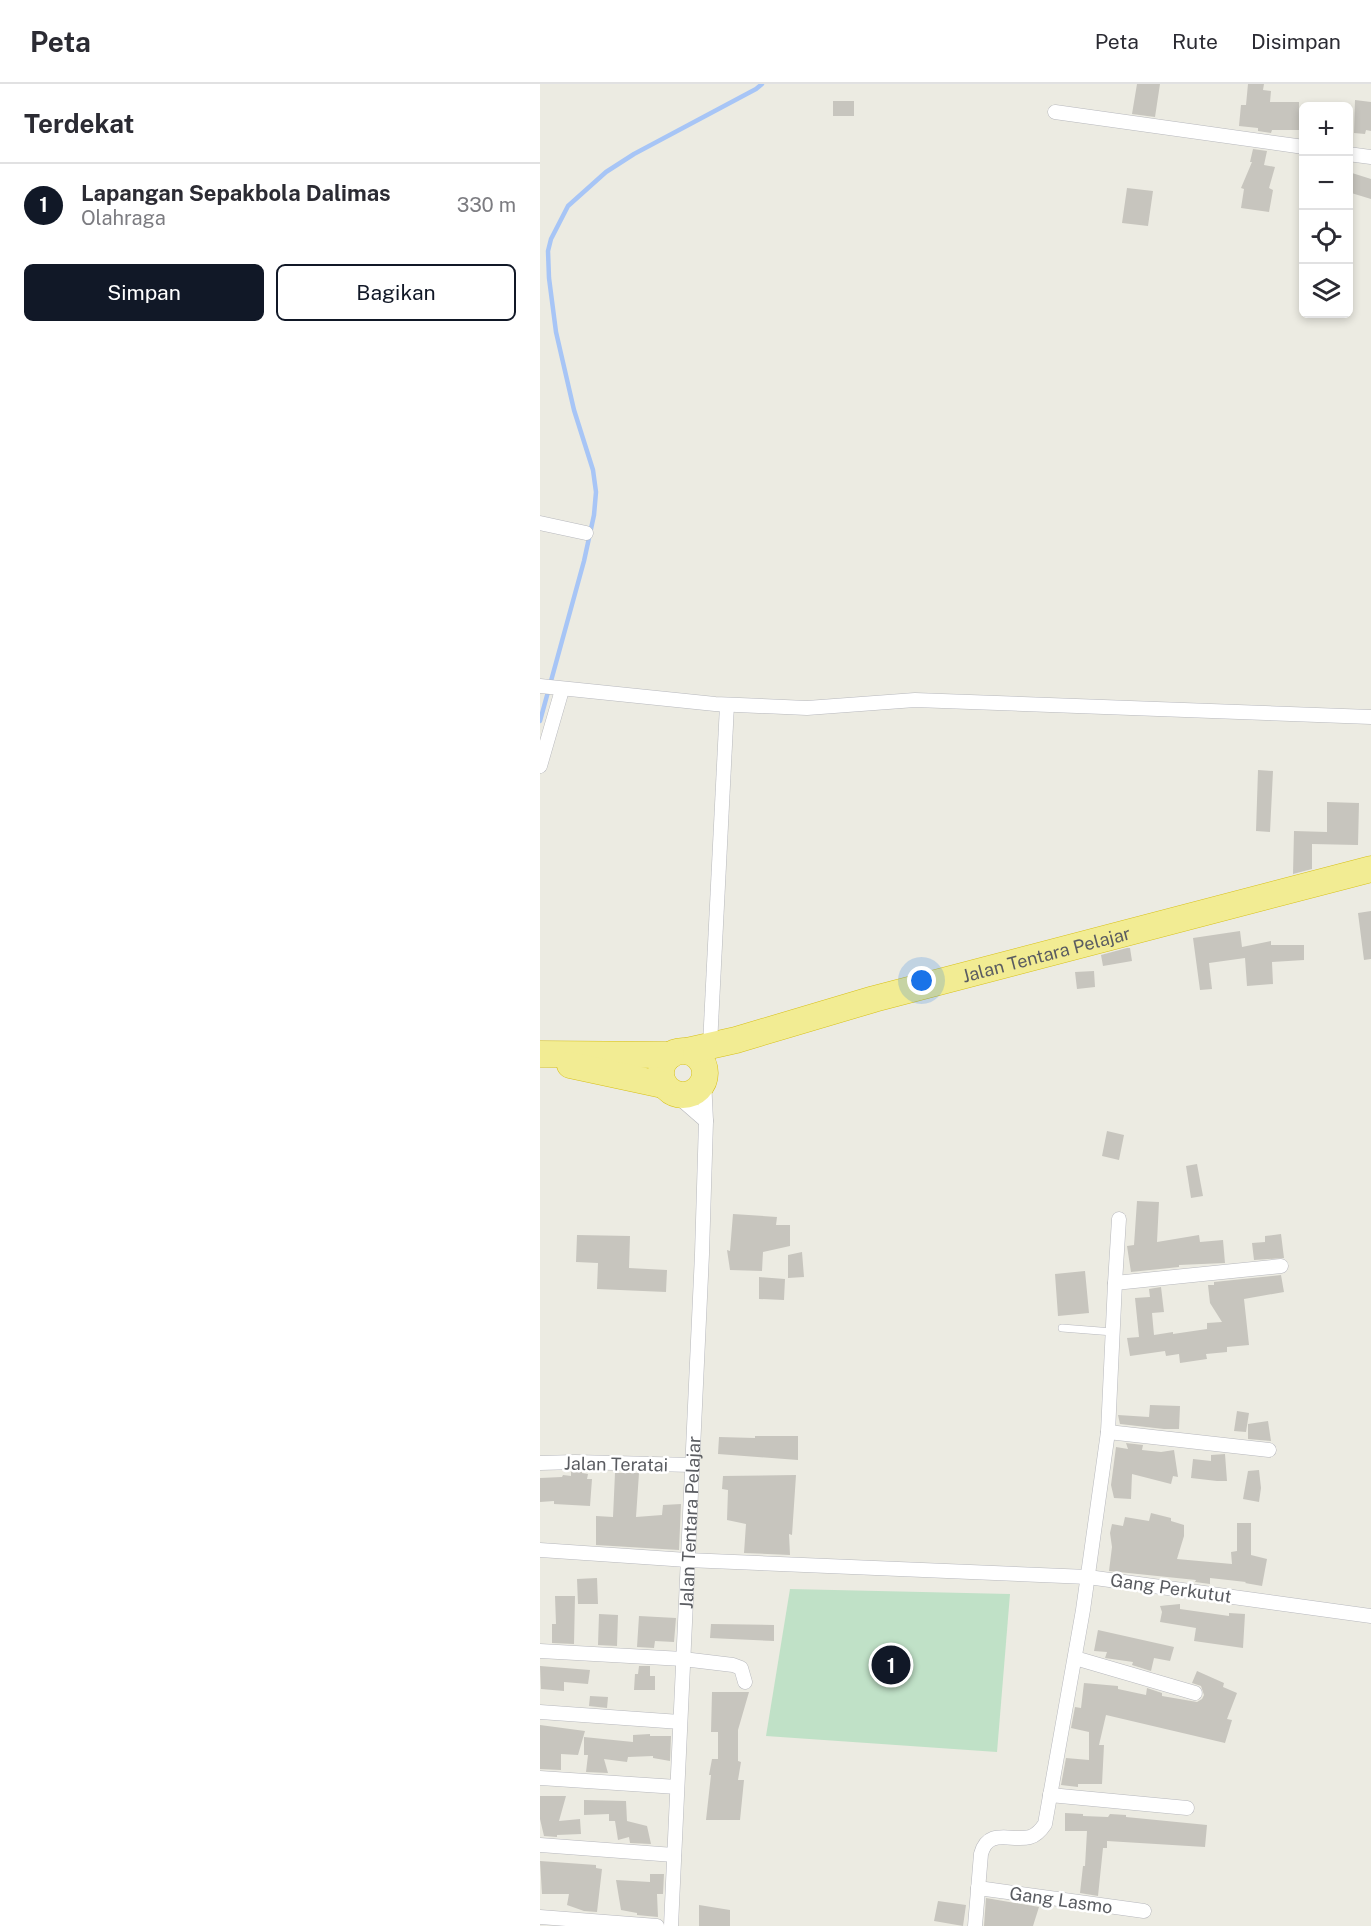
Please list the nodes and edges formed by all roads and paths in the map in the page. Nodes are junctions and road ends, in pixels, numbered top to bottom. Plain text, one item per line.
1 (1055, 112) dead end
2 (1299, 146) edge
3 (1353, 155) edge
4 (1371, 157) edge
5 (540, 523) edge
6 (586, 533) dead end
7 (552, 688) edge
8 (727, 705) junction
9 (1371, 717) edge
10 (540, 766) edge
11 (1371, 869) edge
12 (540, 1056) edge
13 (695, 1060) junction
14 (669, 1090) junction
15 (706, 1121) junction
16 (1119, 1219) dead end
17 (1281, 1266) dead end
18 (1115, 1283) junction
19 (1062, 1328) dead end
20 (1113, 1332) junction
21 (1108, 1432) junction
22 (1269, 1450) dead end
23 (540, 1463) edge
24 (692, 1465) junction
25 (540, 1550) edge
26 (687, 1560) junction
27 (1088, 1577) junction
28 (1371, 1617) edge
29 (540, 1651) edge
30 (1075, 1658) junction
31 (683, 1659) junction
32 (745, 1682) dead end
33 (1195, 1693) dead end
34 (540, 1712) edge
35 (680, 1722) junction
36 (540, 1778) edge
37 (677, 1787) junction
38 (1050, 1795) junction
39 (1187, 1808) dead end
40 (540, 1845) edge
41 (674, 1856) junction
42 (978, 1888) junction
43 (1144, 1911) dead end
44 (540, 1917) edge
45 (657, 1926) edge
46 (671, 1926) edge
47 (975, 1926) edge

1 - 2 street
3 - 4 street
5 - 6 street
7 - 8 street
7 - 10 street
8 - 9 street
8 - 13 street, Jalan Tentara Pelajar
11 - 13 highway, Jalan Tentara Pelajar
12 - 13 highway
12 - 14 highway
13 - 14 highway
13 - 14 highway
13 - 15 street, Jalan Tentara Pelajar
14 - 15 street
15 - 24 street, Jalan Tentara Pelajar
16 - 18 street
17 - 18 street
18 - 20 street
19 - 20 lane
20 - 21 street
21 - 22 street
21 - 27 street
23 - 24 street, Jalan Teratai
24 - 26 street, Jalan Tentara Pelajar
25 - 26 street, Gang Perkutut
26 - 27 street, Gang Perkutut
26 - 31 street, Jalan Tentara Pelajar
27 - 28 street, Gang Perkutut
27 - 30 street
29 - 31 street
30 - 33 street
30 - 38 street
31 - 32 street
31 - 35 street, Jalan Tentara Pelajar
34 - 35 street
35 - 37 street, Jalan Tentara Pelajar
36 - 37 street
37 - 41 street, Jalan Tentara Pelajar
38 - 39 street
38 - 42 street
40 - 41 street
41 - 46 street, Jalan Tentara Pelajar
42 - 43 street, Gang Lasmo
42 - 47 street
44 - 45 street

